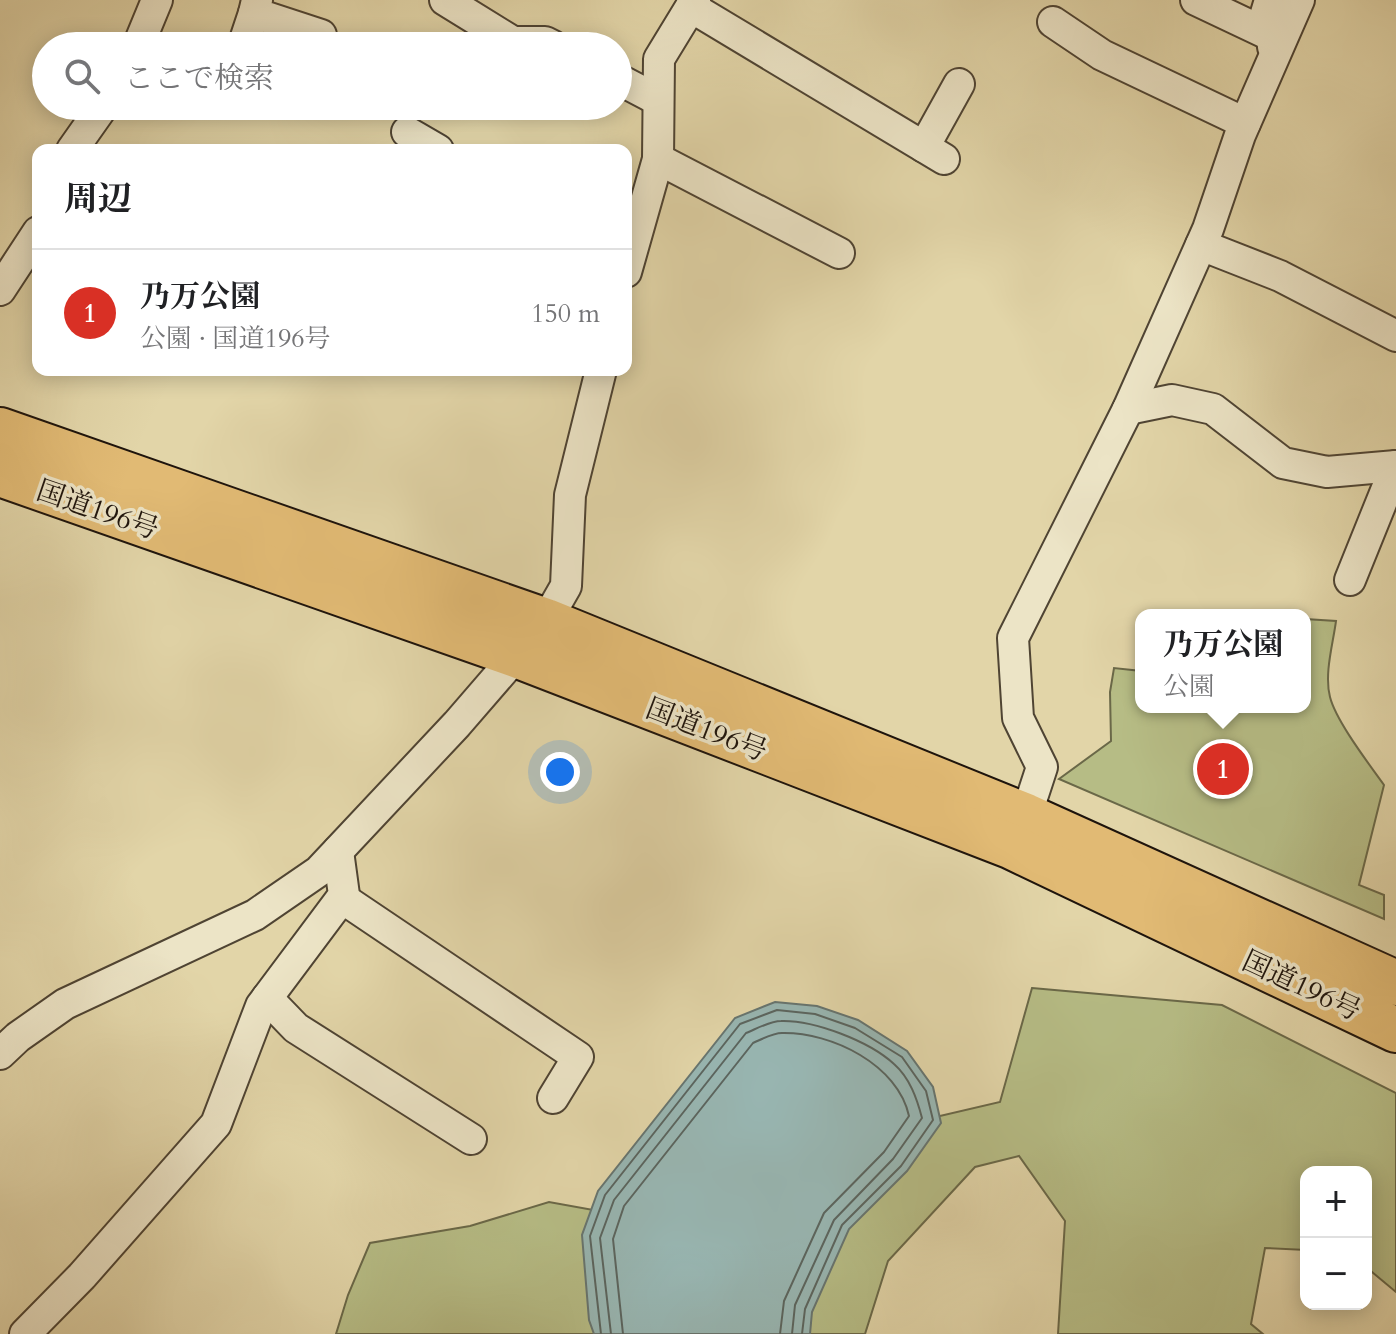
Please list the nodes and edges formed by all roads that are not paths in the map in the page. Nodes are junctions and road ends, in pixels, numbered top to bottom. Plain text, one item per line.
1 (445, 0) edge
2 (1196, 0) edge
3 (1270, 0) edge
4 (1299, 0) edge
5 (152, 1) edge
6 (693, 4) edge
7 (256, 6) edge
8 (1053, 22) dead end
9 (142, 32) edge
10 (248, 32) edge
11 (314, 32) edge
12 (497, 32) edge
13 (1273, 46) junction
14 (959, 84) dead end
15 (632, 86) edge
16 (658, 100) junction
17 (93, 120) edge
18 (1245, 123) junction
19 (407, 132) dead end
20 (76, 144) edge
21 (428, 144) edge
22 (658, 159) junction
23 (32, 241) edge
24 (1201, 245) junction
25 (632, 246) edge
26 (839, 253) dead end
27 (0, 290) edge
28 (1396, 336) edge
29 (600, 376) edge
30 (1128, 409) junction
31 (0, 430) edge
32 (1396, 466) edge
33 (0, 474) edge
34 (1350, 580) dead end
35 (546, 621) junction
36 (516, 655) junction
37 (1018, 831) junction
38 (338, 851) junction
39 (342, 898) junction
40 (1396, 983) edge
41 (267, 998) junction
42 (1396, 1030) edge
43 (0, 1054) edge
44 (553, 1098) dead end
45 (471, 1139) dead end
46 (25, 1334) edge

1 - 12 street
2 - 13 street
3 - 13 street
4 - 13 street
5 - 9 street
6 - 14 street
6 - 16 street
7 - 10 street
7 - 11 street
8 - 18 street
13 - 18 street
15 - 16 street
16 - 22 street
17 - 20 street
18 - 24 street
19 - 21 street
22 - 25 street
22 - 26 street
23 - 27 street
24 - 28 street
24 - 30 street
29 - 35 street
30 - 32 street
30 - 37 street
31 - 35 highway, 国道196号
32 - 34 street
33 - 36 highway, 国道196号
35 - 36 street
35 - 37 highway, 国道196号
36 - 37 highway, 国道196号
36 - 38 street
37 - 40 highway, 国道196号
37 - 42 highway, 国道196号
38 - 39 street
38 - 43 street
39 - 41 street
39 - 44 street
41 - 45 street
41 - 46 street

